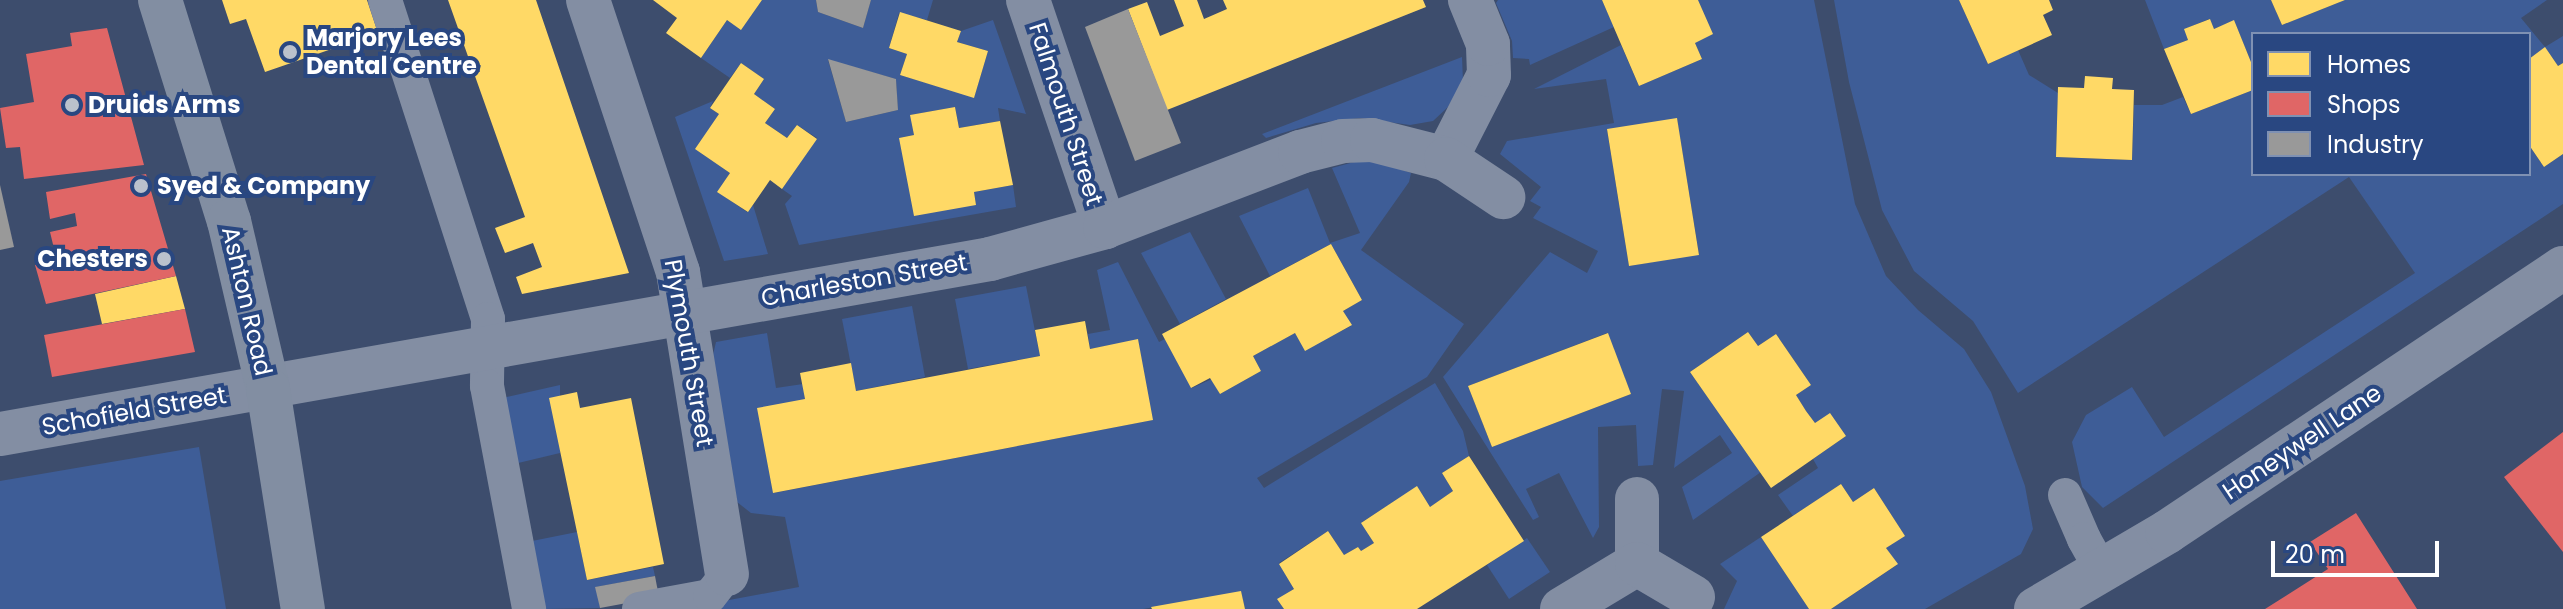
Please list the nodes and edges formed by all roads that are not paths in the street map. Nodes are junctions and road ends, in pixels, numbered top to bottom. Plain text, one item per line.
1 (160, 0) edge
2 (385, 0) edge
3 (588, 0) edge
4 (1028, 0) edge
5 (1470, 0) edge
6 (1446, 159) junction
7 (1503, 197) dead end
8 (1105, 227) junction
9 (2563, 268) edge
10 (684, 312) junction
11 (488, 348) junction
12 (268, 389) junction
13 (0, 434) edge
14 (2065, 495) dead end
15 (1637, 499) dead end
16 (1637, 564) junction
17 (2102, 571) junction
18 (727, 574) joint
19 (1693, 597) dead end
20 (303, 609) edge
21 (529, 609) edge
22 (639, 609) edge
23 (1562, 609) edge
24 (2036, 609) edge

1 - 12 highway, Ashton Road
2 - 11 lane
3 - 10 street, Plymouth Street
4 - 8 street, Falmouth Street
5 - 6 street
6 - 7 street, Charleston Street
6 - 8 street, Charleston Street
8 - 10 street, Charleston Street
9 - 17 street, Honeywell Lane
10 - 11 street, Charleston Street
10 - 18 street, Plymouth Street
11 - 12 street, Charleston Street
11 - 21 lane
12 - 13 street, Schofield Street
12 - 20 highway, Ashton Road
14 - 17 lane
15 - 16 street
16 - 19 street
16 - 23 street
17 - 24 street, Honeywell Lane
18 - 22 lane

